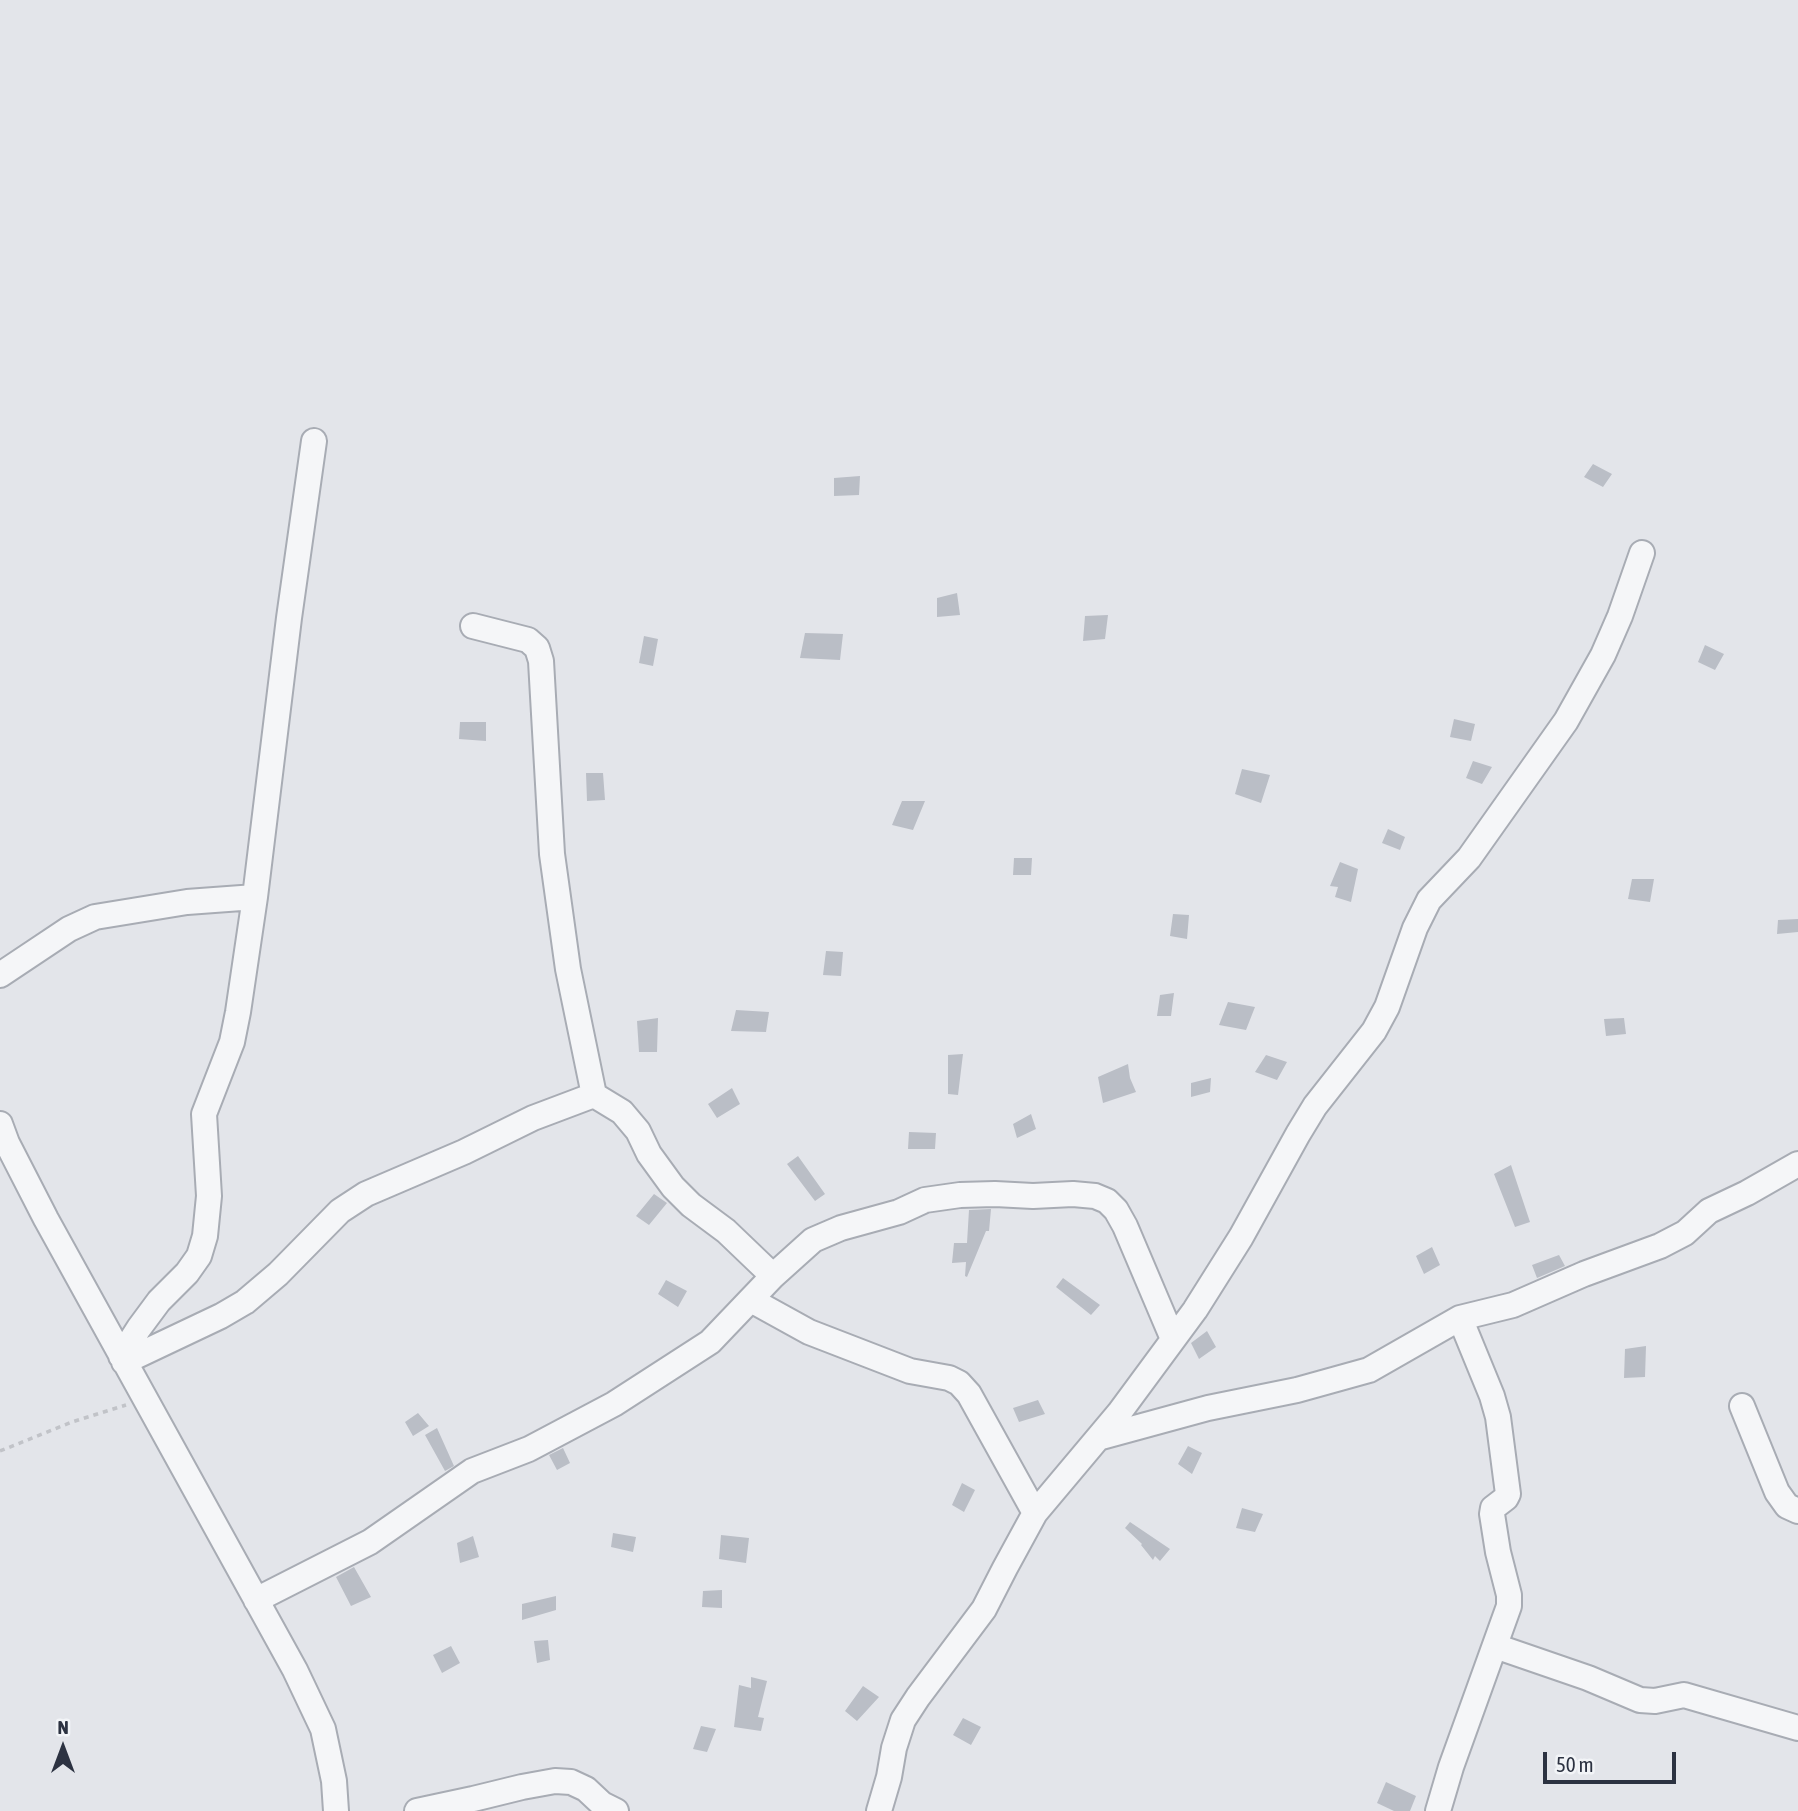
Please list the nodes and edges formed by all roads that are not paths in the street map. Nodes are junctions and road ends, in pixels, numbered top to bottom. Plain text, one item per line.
1 (314, 441) dead end
2 (1642, 553) dead end
3 (473, 626) dead end
4 (255, 897) junction
5 (0, 975) edge
6 (594, 1095) junction
7 (0, 1124) edge
8 (1798, 1164) edge
9 (773, 1276) junction
10 (751, 1300) junction
11 (1460, 1318) junction
12 (1173, 1339) junction
13 (123, 1359) junction
14 (1742, 1406) dead end
15 (1098, 1438) junction
16 (1798, 1511) edge
17 (1035, 1513) junction
18 (256, 1600) junction
19 (1495, 1646) junction
20 (1798, 1728) edge
21 (336, 1811) edge
22 (417, 1811) edge
23 (616, 1811) edge
24 (879, 1811) edge
25 (1438, 1811) edge

1 - 4 street
2 - 12 street
3 - 6 street
4 - 5 street
4 - 13 street
6 - 9 street
6 - 13 street
7 - 13 street
8 - 11 street
9 - 10 street
9 - 12 street
10 - 17 street
10 - 18 street
11 - 15 street
11 - 19 street
12 - 15 street
13 - 18 street
14 - 16 street
15 - 17 street
17 - 24 street
18 - 21 street
19 - 20 street
19 - 25 street
22 - 23 street

